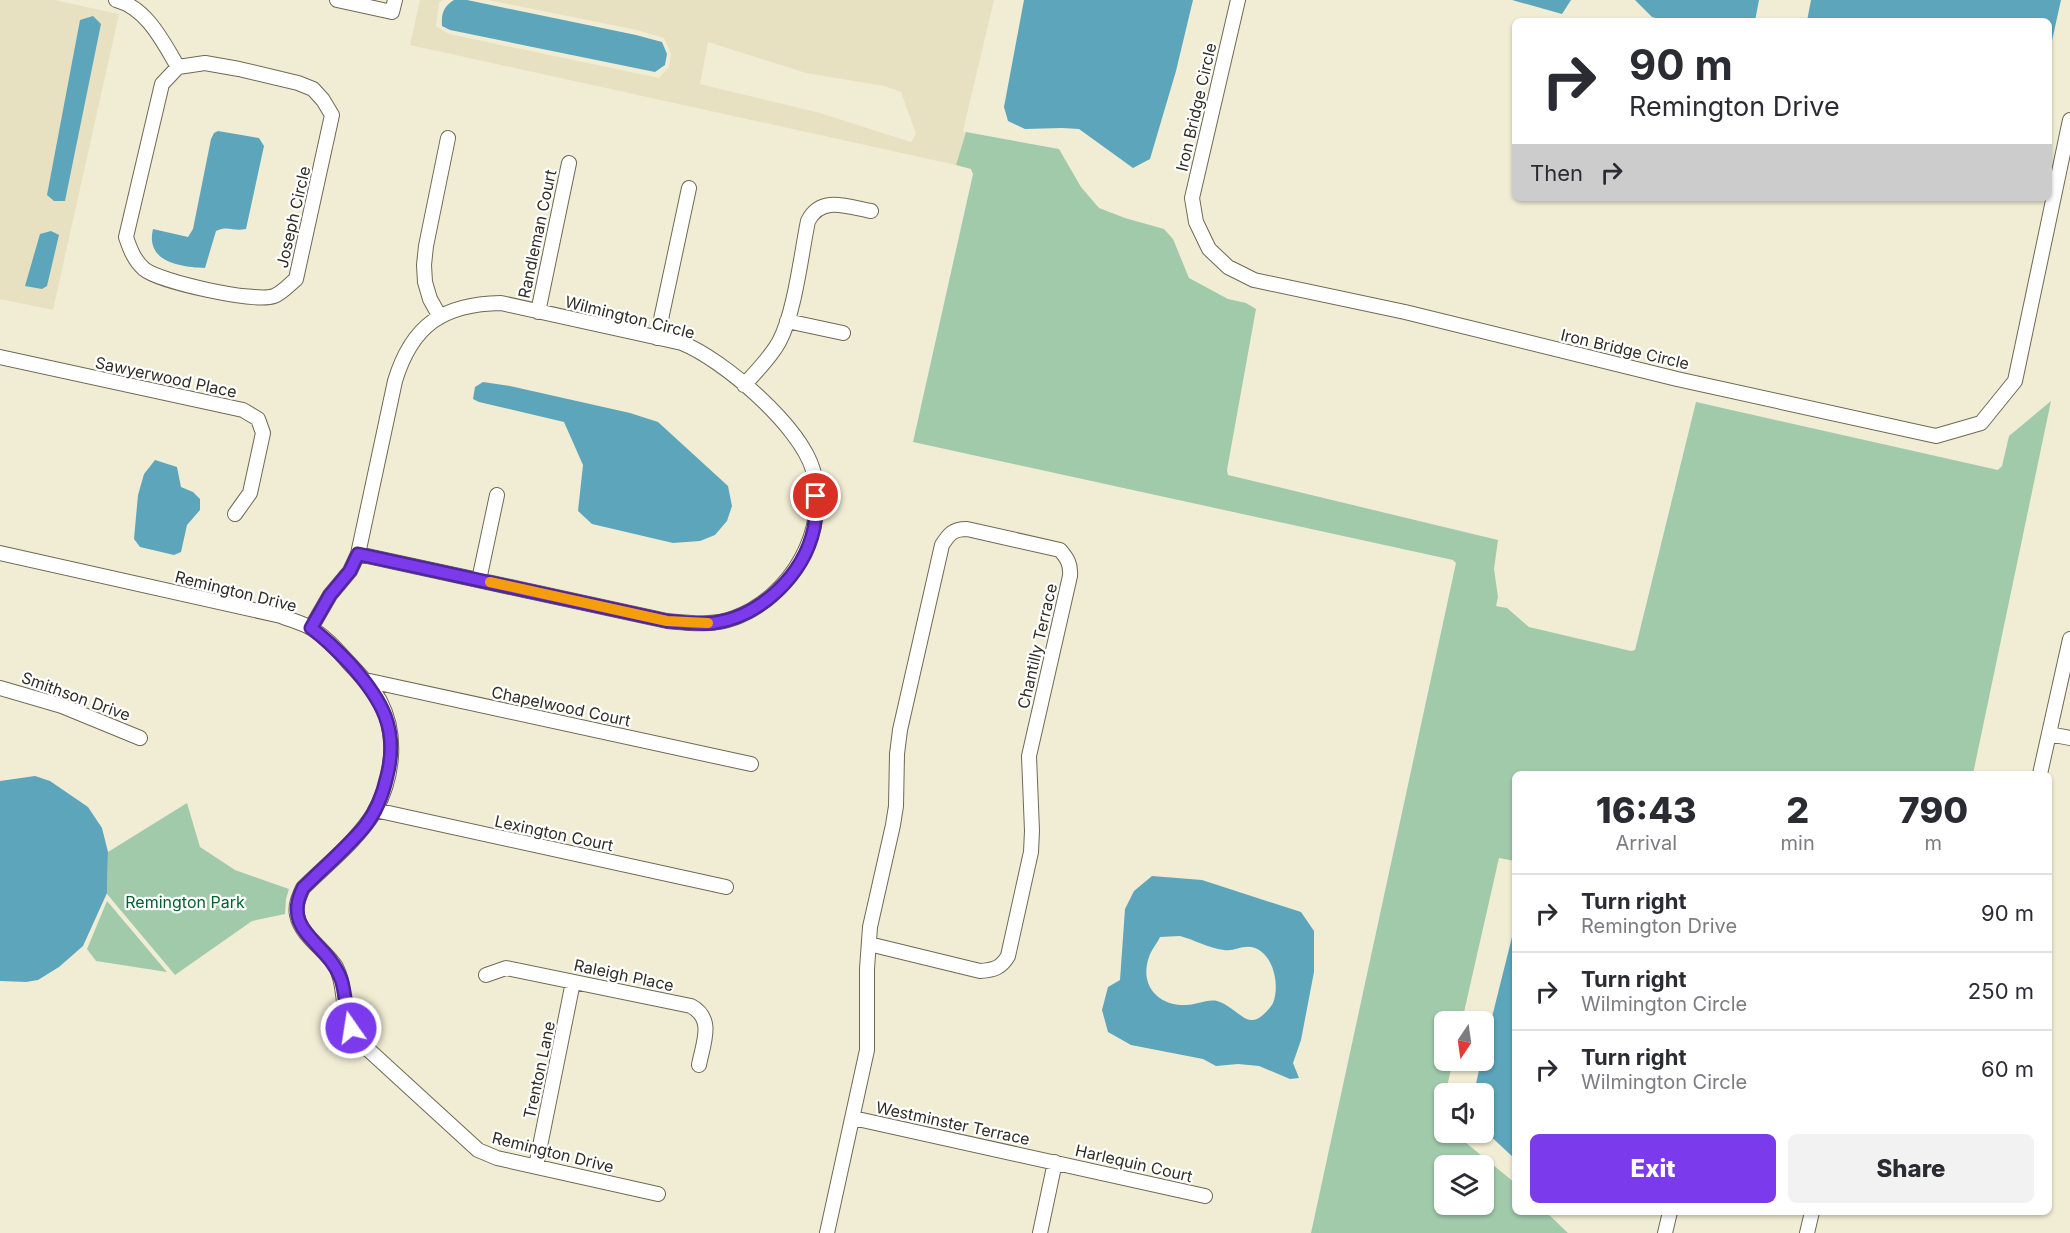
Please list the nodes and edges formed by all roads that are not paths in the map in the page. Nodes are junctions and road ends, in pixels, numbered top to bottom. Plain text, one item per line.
1 (116, 0) edge
2 (337, 0) edge
3 (395, 0) edge
4 (1238, 0) edge
5 (178, 67) junction
6 (2070, 120) edge
7 (448, 138) dead end
8 (569, 163) dead end
9 (689, 188) dead end
10 (871, 211) dead end
11 (538, 312) junction
12 (440, 317) junction
13 (788, 321) junction
14 (843, 333) dead end
15 (657, 338) junction
16 (0, 357) edge
17 (744, 386) junction
18 (496, 495) dead end
19 (235, 514) dead end
20 (0, 553) edge
21 (358, 554) junction
22 (479, 580) junction
23 (311, 628) junction
24 (2070, 639) edge
25 (365, 680) junction
26 (0, 688) edge
27 (2049, 734) junction
28 (140, 738) dead end
29 (2070, 738) edge
30 (751, 764) dead end
31 (2041, 771) edge
32 (375, 810) junction
33 (726, 887) dead end
34 (869, 944) junction
35 (486, 975) dead end
36 (573, 982) junction
37 (699, 1065) dead end
38 (853, 1118) junction
39 (1055, 1162) junction
40 (536, 1166) junction
41 (658, 1194) dead end
42 (1205, 1196) dead end
43 (1669, 1215) edge
44 (1811, 1215) edge
45 (827, 1233) edge
46 (1040, 1233) edge
47 (1665, 1233) edge
48 (1807, 1233) edge

1 - 5 street
2 - 3 street
4 - 6 street, Iron Bridge Circle
5 - 5 street, Joseph Circle
7 - 12 street
8 - 11 street, Randleman Court
9 - 15 street
10 - 13 street
11 - 12 street, Wilmington Circle
11 - 15 street, Wilmington Circle
12 - 21 street, Wilmington Circle
13 - 14 street
13 - 17 street
15 - 17 street, Wilmington Circle
16 - 19 street, Sawyerwood Place
17 - 22 street, Wilmington Circle
18 - 22 street
20 - 23 street, Remington Drive
21 - 22 street, Wilmington Circle
21 - 23 street, Wilmington Circle
23 - 25 street, Remington Drive
24 - 27 street
25 - 30 street, Chapelwood Court
25 - 32 street, Remington Drive
26 - 28 street, Smithson Drive
27 - 29 street
27 - 31 street
32 - 33 street, Lexington Court
32 - 40 street, Remington Drive
34 - 34 street, Chantilly Terrace
34 - 38 street, Chantilly Terrace
35 - 36 street, Raleigh Place
36 - 37 street, Raleigh Place
36 - 40 street, Trenton Lane
38 - 39 street, Westminster Terrace
38 - 45 street, Westminster Terrace
39 - 42 street, Harlequin Court
39 - 46 street
40 - 41 street, Remington Drive
43 - 47 street
44 - 48 street

